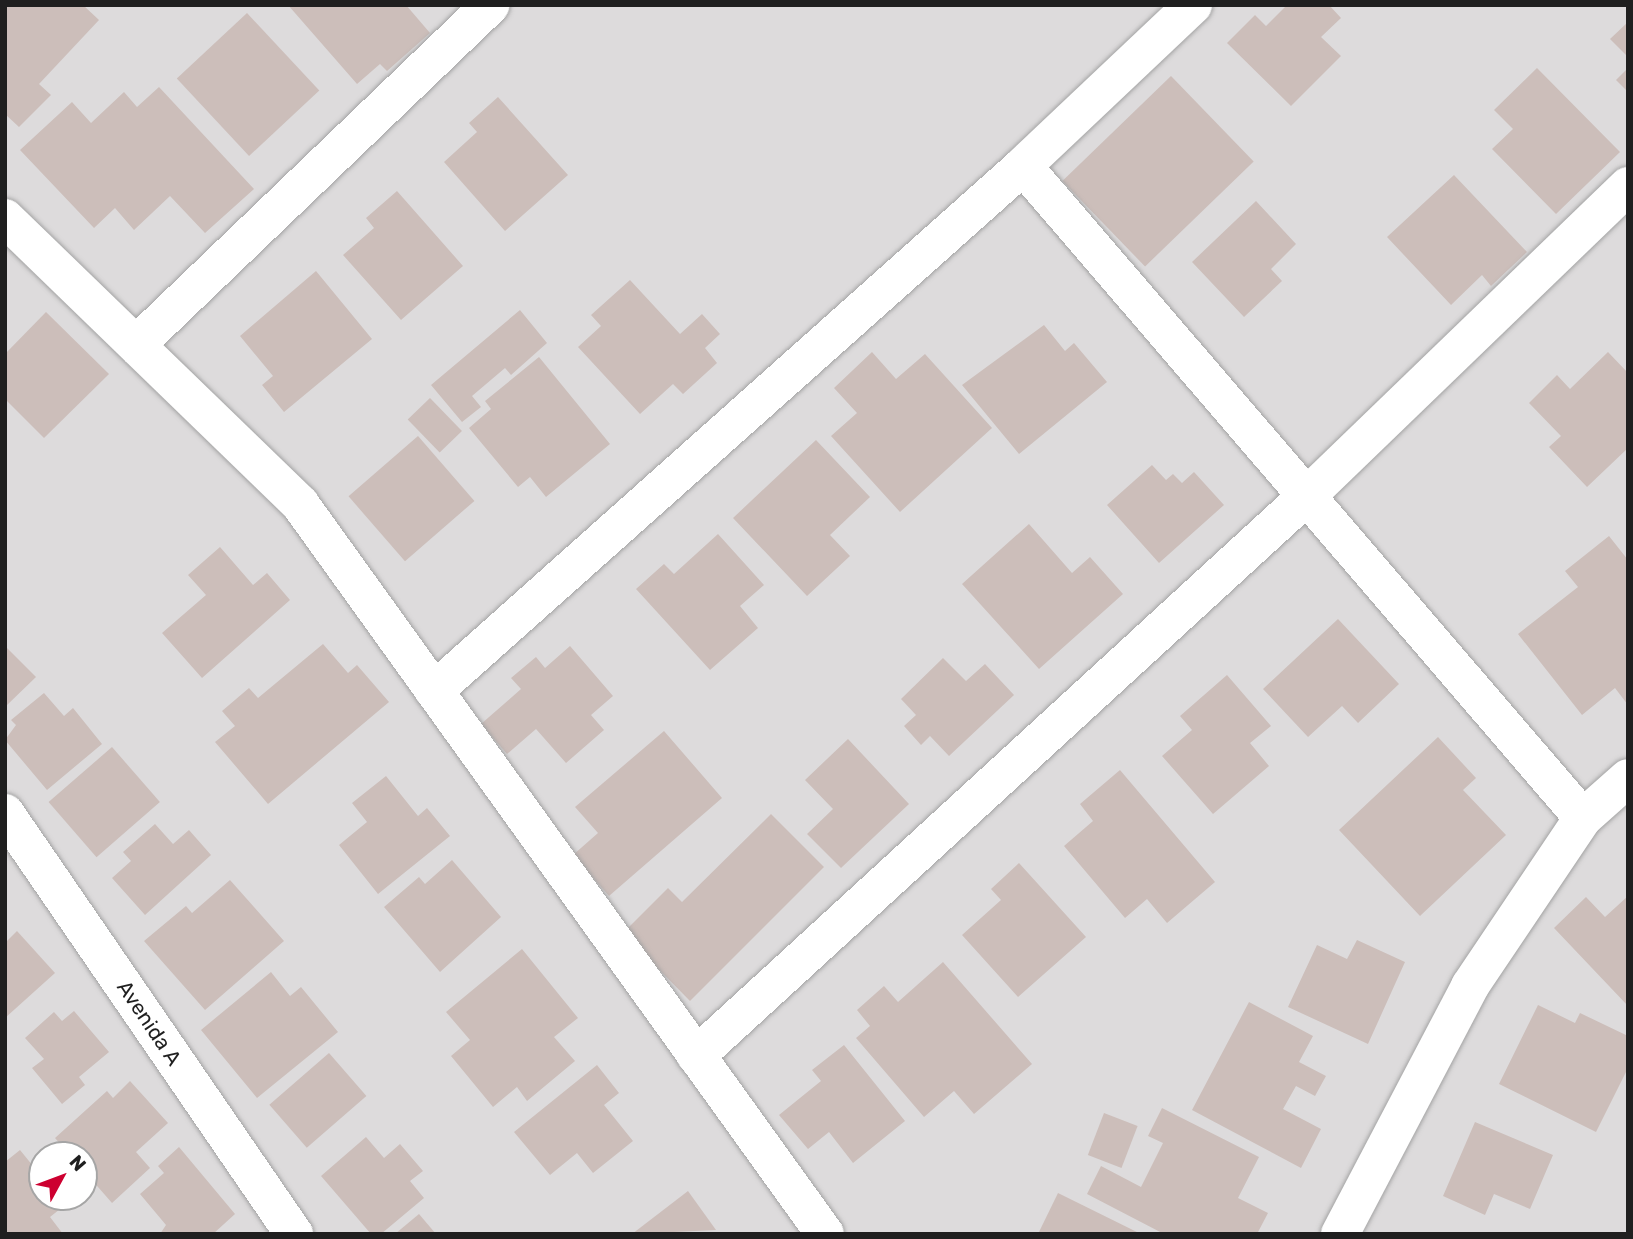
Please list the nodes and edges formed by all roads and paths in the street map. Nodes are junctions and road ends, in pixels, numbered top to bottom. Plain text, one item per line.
1 (490, 5) edge
2 (1193, 5) edge
3 (1023, 166) junction
4 (1628, 186) edge
5 (5, 218) edge
6 (136, 345) junction
7 (1308, 495) junction
8 (434, 691) junction
9 (1628, 778) edge
10 (5, 813) edge
11 (1583, 818) junction
12 (696, 1056) junction
13 (294, 1234) edge
14 (825, 1234) edge
15 (1340, 1234) edge

1 - 6 street
2 - 3 street
3 - 7 street
3 - 8 street
4 - 7 street
5 - 6 street
6 - 8 street
7 - 11 street
7 - 12 street
8 - 12 street
9 - 11 street
10 - 13 street, Avenida A
11 - 15 street
12 - 14 street

